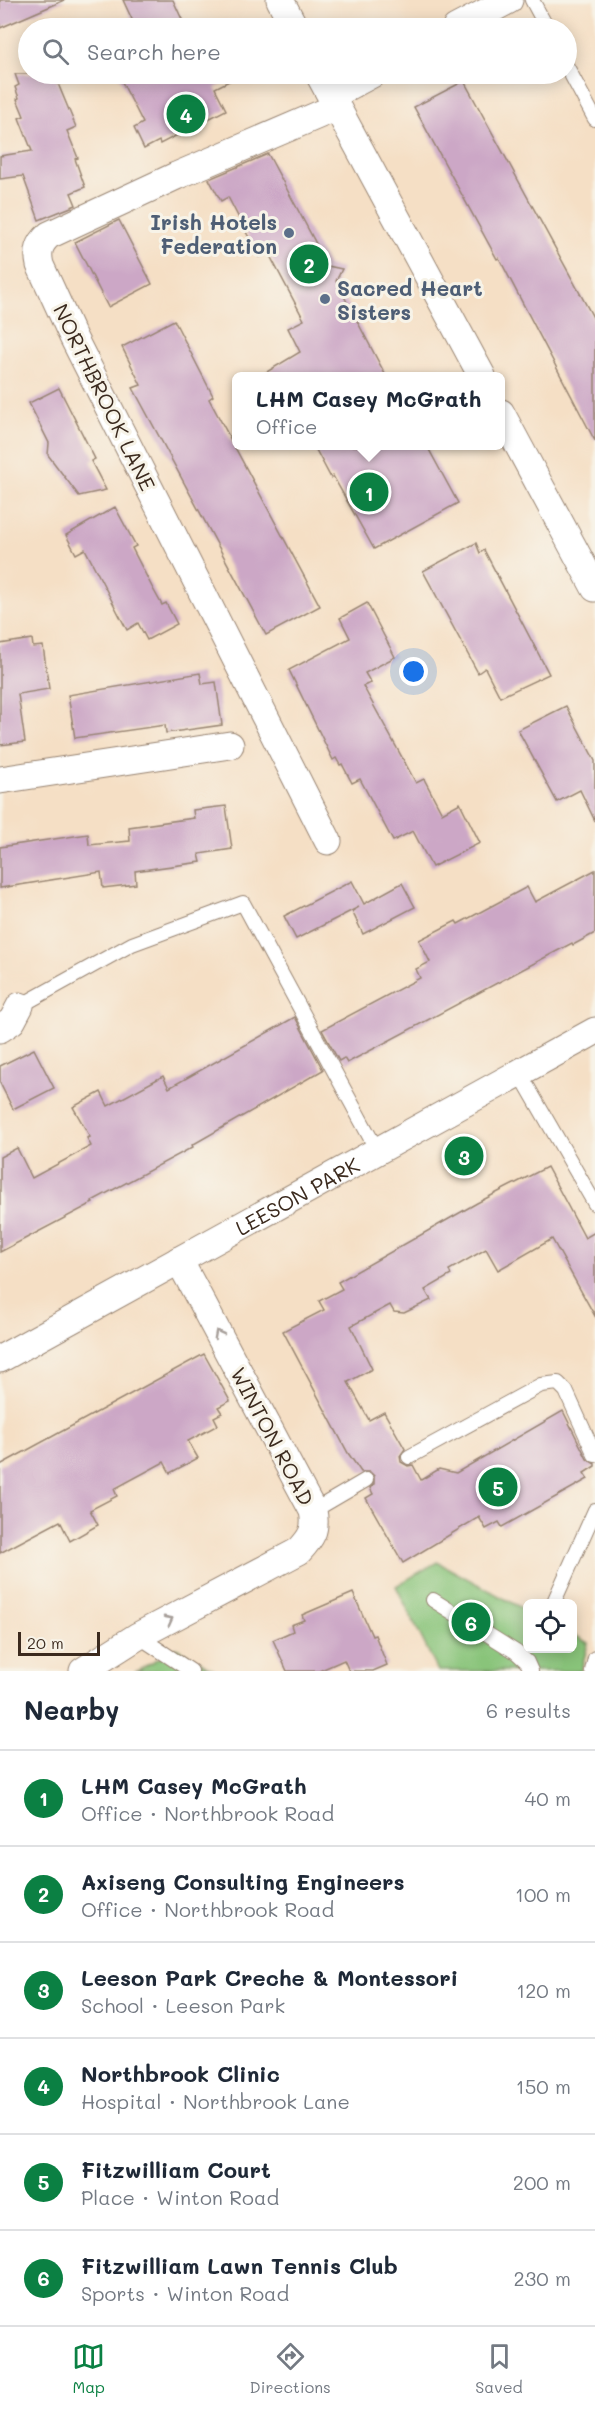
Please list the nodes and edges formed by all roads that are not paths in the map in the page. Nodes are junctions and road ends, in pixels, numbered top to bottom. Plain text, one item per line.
1 (280, 0) edge
2 (509, 0) edge
3 (532, 0) edge
4 (290, 18) edge
5 (475, 18) edge
6 (542, 18) edge
7 (348, 84) edge
8 (577, 84) edge
9 (329, 92) edge
10 (595, 119) edge
11 (480, 372) edge
12 (505, 419) edge
13 (595, 588) edge
14 (230, 745) dead end
15 (0, 780) edge
16 (328, 841) dead end
17 (20, 1006) joint
18 (0, 1029) edge
19 (595, 1031) edge
20 (519, 1072) junction
21 (378, 1152) junction
22 (595, 1204) edge
23 (179, 1260) junction
24 (0, 1359) edge
25 (595, 1455) edge
26 (409, 1457) dead end
27 (366, 1480) dead end
28 (595, 1510) edge
29 (313, 1511) junction
30 (555, 1599) edge
31 (433, 1600) dead end
32 (138, 1636) junction
33 (595, 1658) edge
34 (83, 1671) edge
35 (191, 1671) edge
36 (531, 1671) edge
37 (592, 1671) edge

1 - 4 street
2 - 5 street
3 - 6 lane
7 - 9 street
8 - 10 lane
9 - 11 street
9 - 16 street, NORTHBROOK LANE
12 - 13 street
14 - 15 street
17 - 18 street
17 - 21 lane
19 - 20 street, LEESON PARK
20 - 21 street, LEESON PARK
20 - 22 lane
21 - 23 street, LEESON PARK
23 - 24 street, LEESON PARK
29 -> 23 street, WINTON ROAD
25 - 26 lane
27 - 29 lane
28 - 30 lane
32 -> 29 street, WINTON ROAD
31 - 36 lane
32 - 34 street, WINTON ROAD
32 - 35 lane
33 - 37 lane

